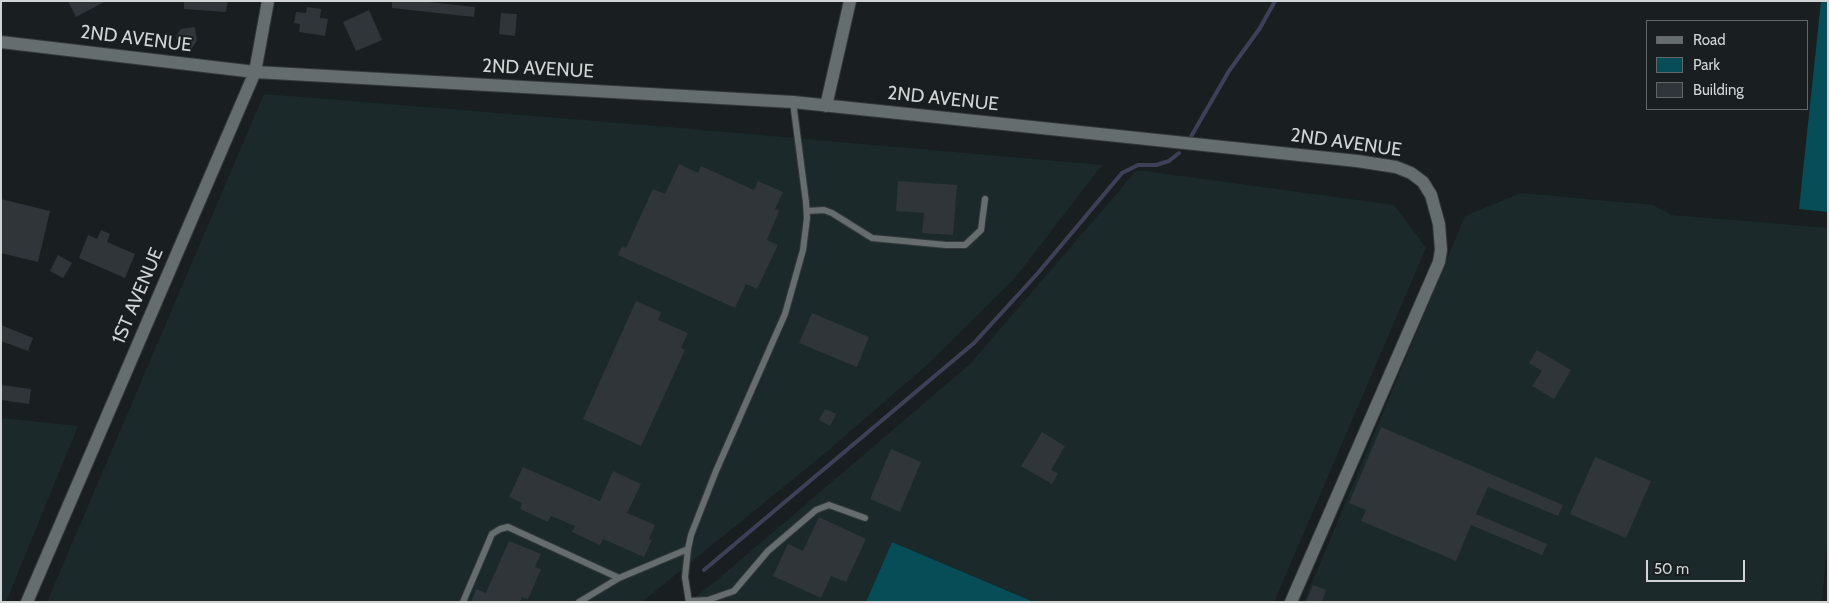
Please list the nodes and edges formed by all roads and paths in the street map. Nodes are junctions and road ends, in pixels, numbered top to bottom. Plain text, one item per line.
1 (268, 1) edge
2 (850, 1) edge
3 (1, 42) edge
4 (255, 72) junction
5 (793, 102) junction
6 (826, 106) junction
7 (985, 199) dead end
8 (806, 211) junction
9 (865, 518) dead end
10 (688, 549) junction
11 (619, 578) junction
12 (689, 601) edge
13 (28, 602) edge
14 (463, 602) edge
15 (579, 602) edge
16 (1291, 602) edge

1 - 4 street, 1ST AVENUE
2 - 6 street
3 - 4 street, 2ND AVENUE
4 - 5 street, 2ND AVENUE
4 - 13 street, 1ST AVENUE
5 - 6 street, 2ND AVENUE
5 - 8 lane
6 - 16 street, 2ND AVENUE
7 - 8 lane
8 - 10 lane
9 - 12 lane
10 - 11 lane
10 - 12 lane
11 - 14 lane
11 - 15 lane

